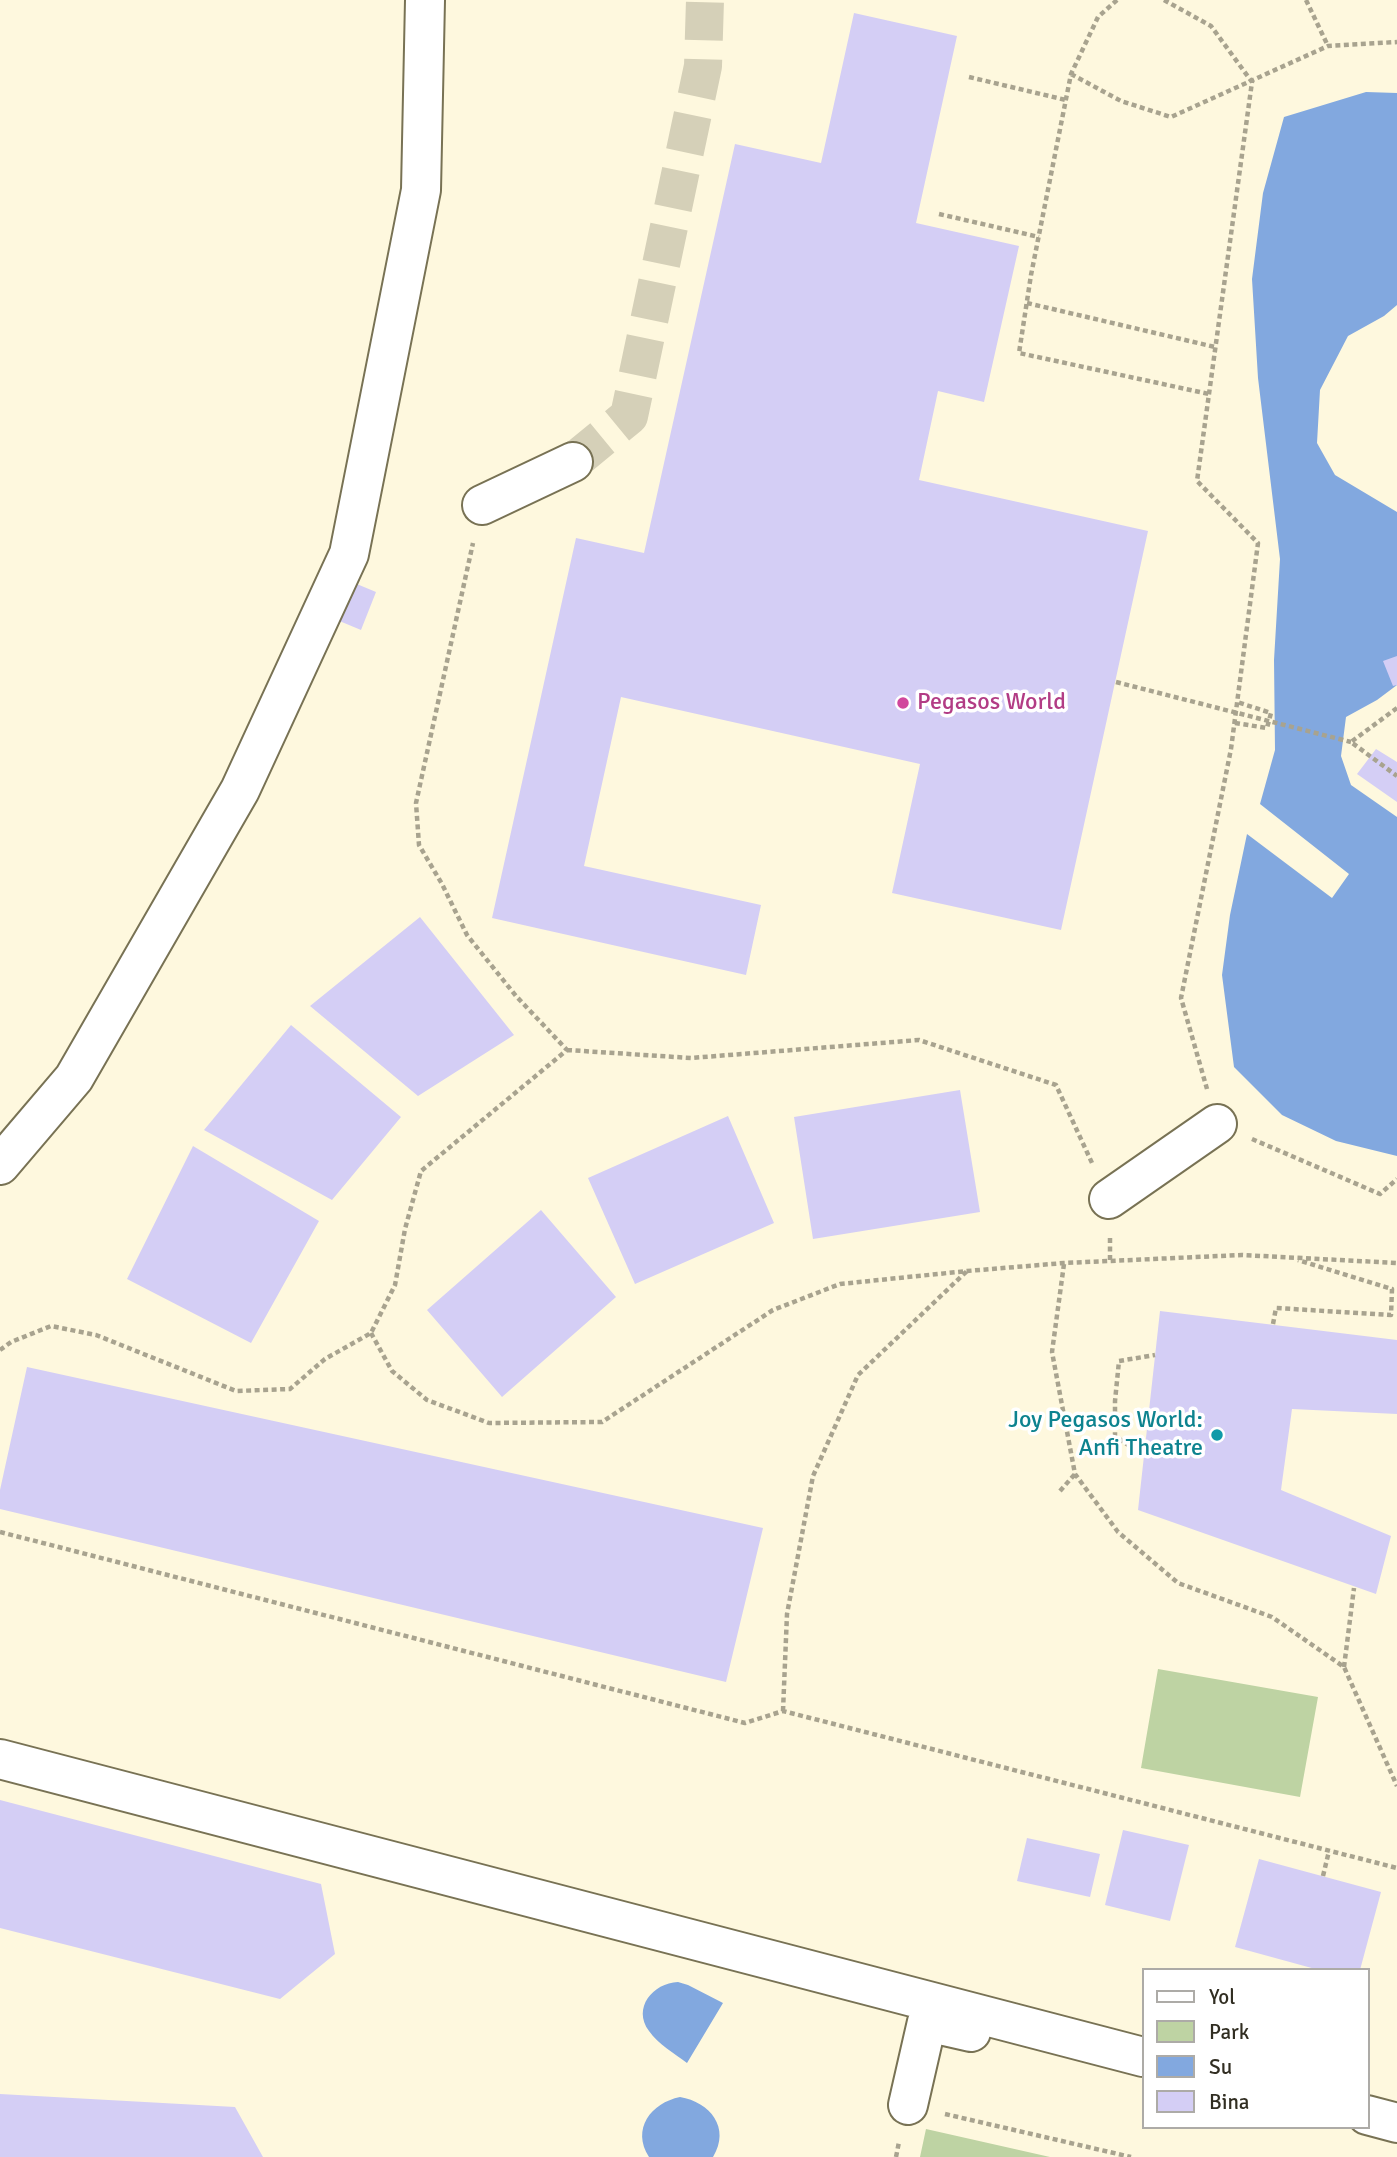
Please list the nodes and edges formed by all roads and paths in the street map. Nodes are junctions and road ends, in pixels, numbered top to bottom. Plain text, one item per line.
1 (425, 0) edge
2 (1117, 0) edge
3 (1164, 0) edge
4 (1306, 0) edge
5 (1397, 42) edge
6 (1328, 46) junction
7 (1071, 74) junction
8 (969, 77) dead end
9 (1252, 82) junction
10 (1066, 100) junction
11 (939, 214) dead end
12 (1039, 237) junction
13 (1027, 303) junction
14 (1215, 347) junction
15 (1209, 394) junction
16 (573, 462) tunnel mouth
17 (482, 505) joint
18 (1116, 682) dead end
19 (1237, 702) junction
20 (1397, 708) edge
21 (1270, 720) junction
22 (1234, 723) junction
23 (1351, 742) junction
24 (1397, 776) edge
25 (568, 1050) junction
26 (1217, 1124) junction
27 (0, 1165) edge
28 (1397, 1179) edge
29 (1109, 1199) junction
30 (1291, 1258) junction
31 (1110, 1261) junction
32 (1397, 1263) edge
33 (1064, 1264) junction
34 (967, 1270) junction
35 (1273, 1324) dead end
36 (371, 1333) junction
37 (0, 1350) edge
38 (1155, 1355) dead end
39 (1144, 1456) dead end
40 (1076, 1474) junction
41 (1060, 1491) dead end
42 (0, 1532) edge
43 (1354, 1588) dead end
44 (1344, 1667) junction
45 (783, 1711) junction
46 (0, 1759) edge
47 (1397, 1786) edge
48 (0, 1787) edge
49 (1329, 1851) junction
50 (1397, 1868) edge
51 (1323, 1876) dead end
52 (927, 2022) junction
53 (1142, 2064) edge
54 (1142, 2064) edge
55 (908, 2105) junction
56 (1369, 2116) edge
57 (1397, 2123) edge
58 (896, 2157) edge
59 (1131, 2157) edge

1 - 27 street
2 - 7 path
3 - 9 path
4 - 6 path
5 - 6 path
6 - 9 path
7 - 9 path
7 - 10 path
8 - 10 path
9 - 14 path
10 - 12 path
11 - 12 path
12 - 13 path
13 - 14 path
13 - 15 path
14 - 15 path
15 - 19 path
16 - 17 street
17 - 25 path
18 - 21 path, bridge
19 - 21 path
19 - 22 path
20 - 23 path
21 - 22 path
21 - 23 path, bridge
22 - 26 path
23 - 24 path
25 - 29 path
25 - 36 path
26 - 28 path
26 - 29 street
29 - 31 path
30 - 31 path
30 - 32 path
30 - 35 path
31 - 33 path
33 - 34 path
33 - 40 path
34 - 36 path
34 - 45 path
36 - 37 path
38 - 39 path
40 - 41 path
40 - 44 path
42 - 45 path
43 - 44 path
44 - 47 path
45 - 49 path
46 - 53 street
48 - 52 street
49 - 50 path
49 - 51 path
52 - 54 street
52 - 55 street
55 - 58 path
55 - 59 path
56 - 57 street

